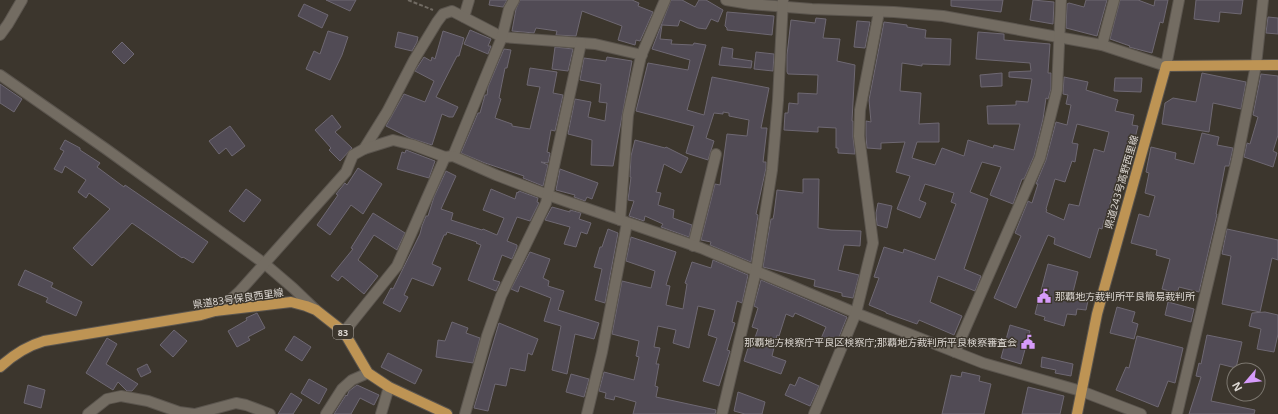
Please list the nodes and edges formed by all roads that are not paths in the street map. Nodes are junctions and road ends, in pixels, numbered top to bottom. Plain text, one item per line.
1 (22, 0) edge
2 (469, 0) edge
3 (514, 0) edge
4 (665, 0) edge
5 (726, 0) edge
6 (1061, 0) edge
7 (1114, 0) edge
8 (1180, 0) edge
9 (1262, 0) edge
10 (783, 3) edge
11 (879, 12) junction
12 (464, 17) junction
13 (0, 35) edge
14 (502, 37) junction
15 (1059, 37) junction
16 (581, 43) junction
17 (1102, 45) junction
18 (642, 55) junction
19 (1256, 65) junction
20 (1278, 65) edge
21 (1166, 66) junction
22 (0, 75) edge
23 (364, 149) junction
24 (716, 154) dead end
25 (449, 156) junction
26 (548, 196) junction
27 (624, 222) junction
28 (693, 246) junction
29 (265, 264) junction
30 (756, 271) junction
31 (316, 310) junction
32 (215, 311) junction
33 (856, 313) junction
34 (344, 332) junction
35 (955, 352) junction
36 (0, 367) edge
37 (368, 373) junction
38 (389, 387) junction
39 (1081, 390) junction
40 (88, 414) edge
41 (195, 414) edge
42 (270, 414) edge
43 (326, 414) edge
44 (381, 414) edge
45 (446, 414) edge
46 (464, 414) edge
47 (587, 414) edge
48 (722, 414) edge
49 (814, 414) edge
50 (1077, 414) edge
51 (1141, 414) edge
52 (1177, 414) edge

1 - 13 street
2 - 12 street
3 - 14 street
4 - 18 street
5 - 10 street
6 - 15 street
7 - 17 street
8 - 21 street
9 - 19 street
10 - 11 street
10 - 30 street
11 - 15 street
11 - 33 street
12 - 14 street
12 - 23 street
14 - 16 street
14 - 25 street
15 - 17 street
15 - 35 street
16 - 18 street
16 - 26 street
17 - 21 street
18 - 27 street
19 - 20 main road
19 - 21 main road
19 - 52 street
21 - 39 main road, 県道243号高野西里線
22 - 29 street
23 - 25 street
23 - 29 street
24 - 28 street
25 - 26 street
25 - 34 street
26 - 27 street
26 - 46 street
27 - 28 street
27 - 47 street
28 - 30 street
29 - 31 street
29 - 32 street
30 - 33 street
30 - 48 street
31 - 32 main road, 県道83号保良西里線 / 83
31 - 34 main road, 県道83号保良西里線 / 83
32 - 36 main road, 県道83号保良西里線 / 83
33 - 35 street
33 - 49 street
34 - 37 main road, 県道83号保良西里線 / 83
35 - 39 street
37 - 38 main road, 県道83号保良西里線 / 83
37 - 43 street
38 - 44 street
38 - 45 main road, 県道83号保良西里線 / 83
39 - 50 main road, 県道243号高野西里線
39 - 51 street
40 - 41 street
41 - 42 street

